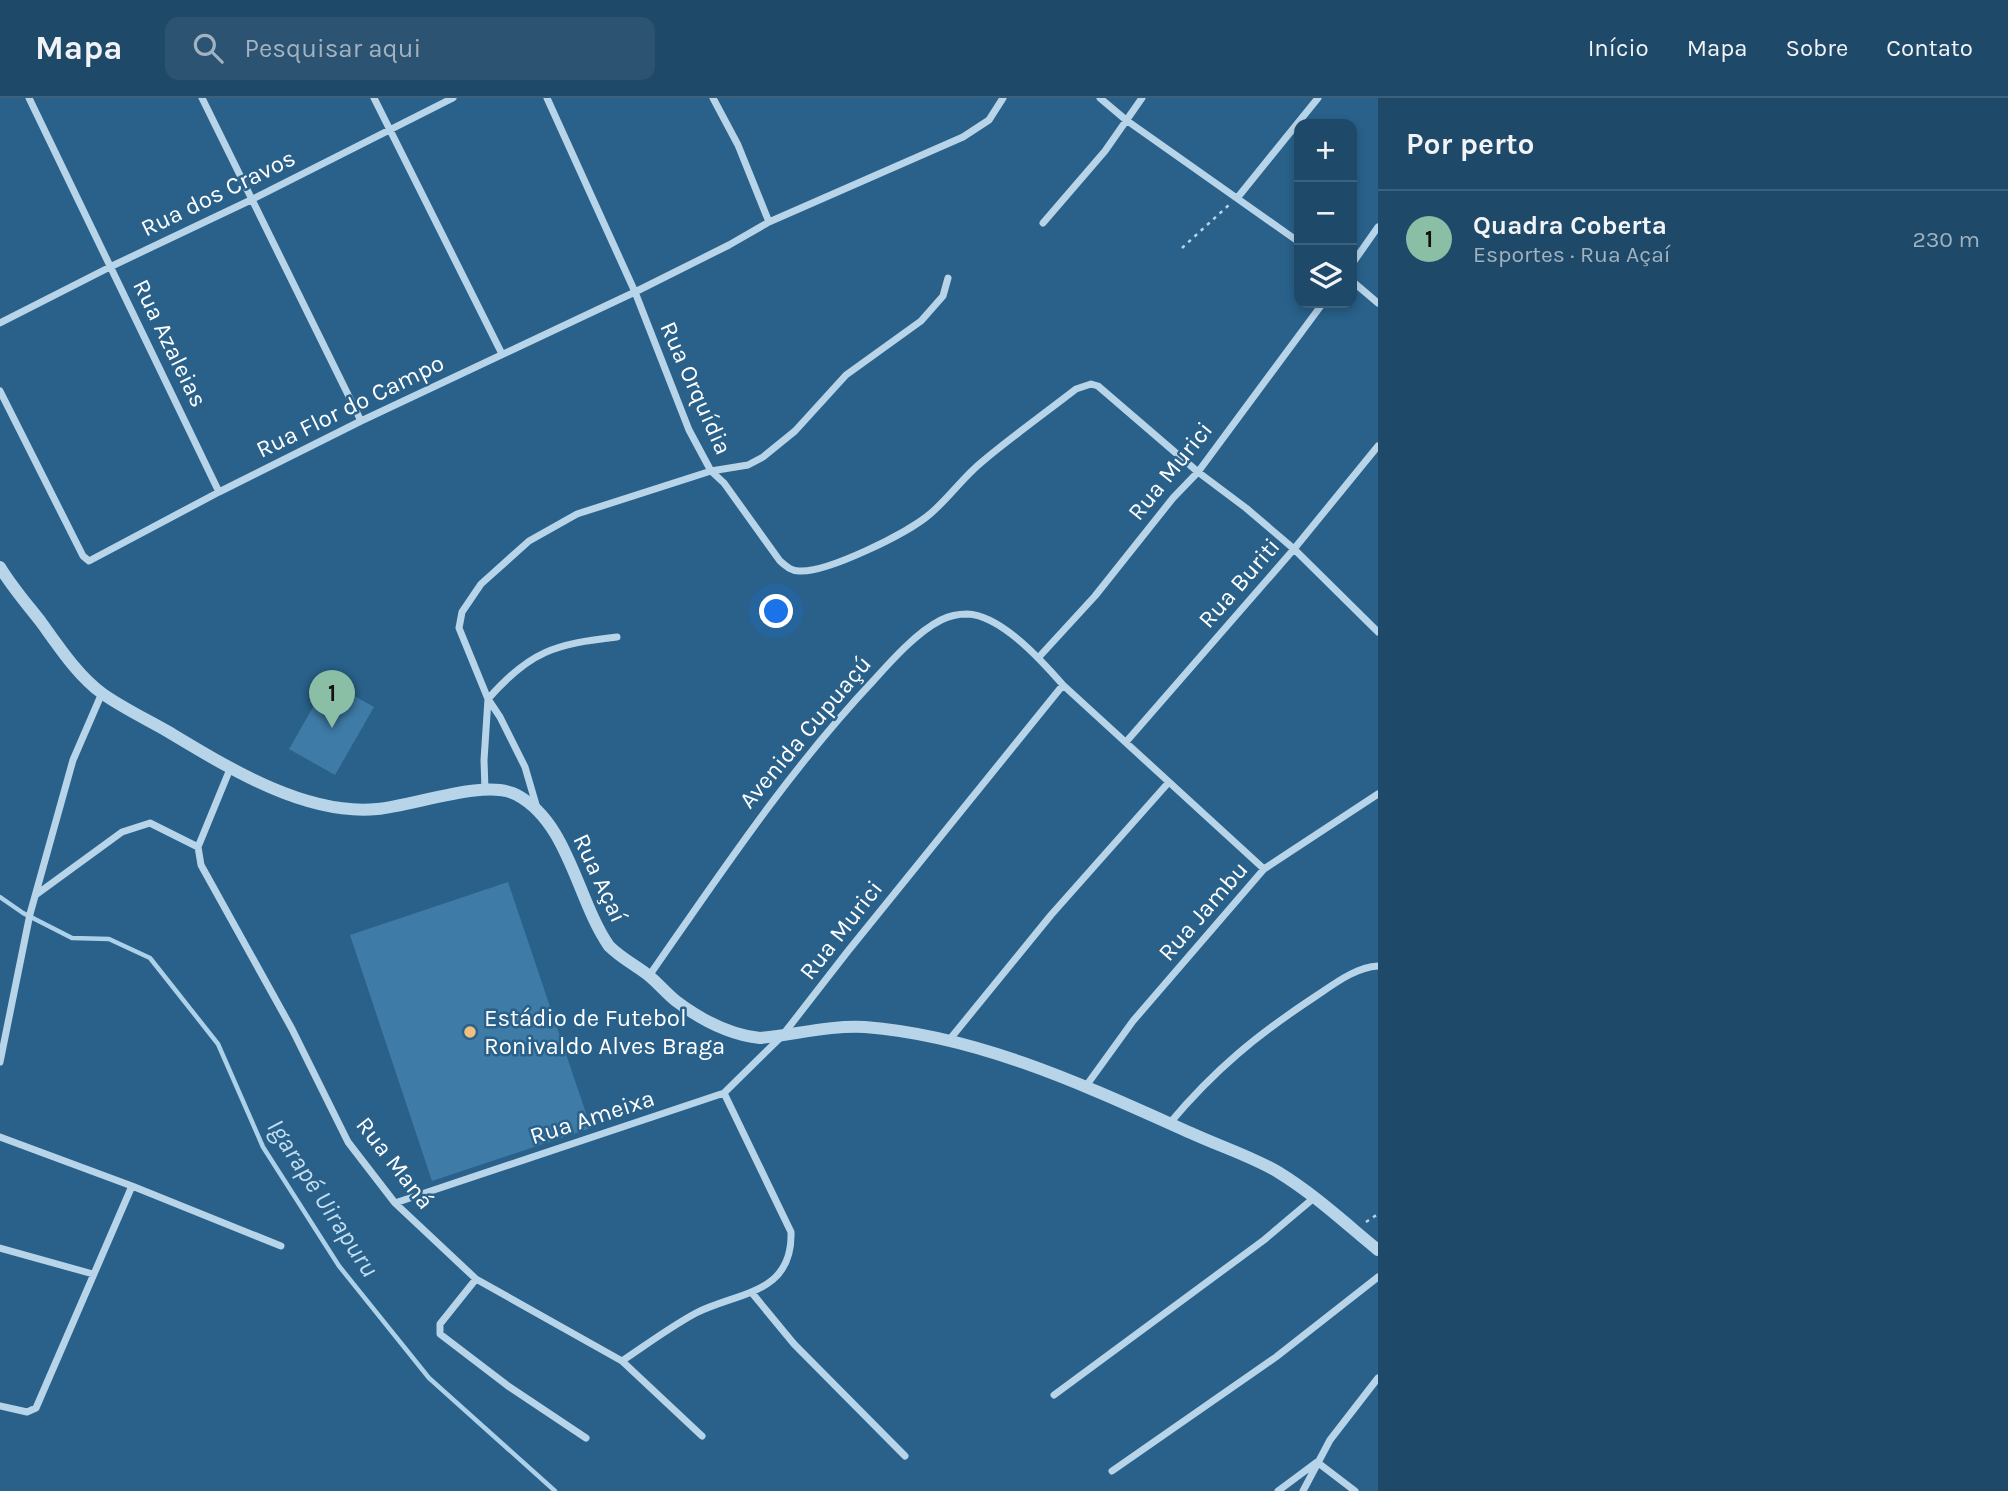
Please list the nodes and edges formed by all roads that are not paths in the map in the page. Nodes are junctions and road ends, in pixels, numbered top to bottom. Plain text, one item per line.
1 (29, 98) edge
2 (202, 98) edge
3 (374, 98) edge
4 (453, 98) edge
5 (547, 98) edge
6 (713, 98) edge
7 (1003, 98) edge
8 (1100, 98) edge
9 (1142, 98) edge
10 (1318, 98) edge
11 (1126, 120) junction
12 (389, 130) junction
13 (1238, 197) junction
14 (253, 200) junction
15 (769, 222) junction
16 (1043, 223) dead end
17 (1378, 227) edge
18 (1294, 238) edge
19 (1357, 257) edge
20 (111, 266) junction
21 (948, 278) dead end
22 (1357, 285) edge
23 (635, 292) junction
24 (1378, 303) edge
25 (1319, 308) edge
26 (0, 323) edge
27 (502, 354) junction
28 (0, 391) edge
29 (361, 421) junction
30 (1378, 446) edge
31 (711, 471) junction
32 (1198, 472) junction
33 (219, 492) junction
34 (1294, 549) junction
35 (0, 567) edge
36 (1378, 632) edge
37 (617, 637) dead end
38 (1039, 657) junction
39 (1063, 685) junction
40 (102, 693) junction
41 (488, 699) junction
42 (1126, 742) junction
43 (230, 768) junction
44 (1169, 782) junction
45 (485, 789) junction
46 (1378, 794) edge
47 (537, 808) junction
48 (198, 846) junction
49 (1264, 869) junction
50 (36, 895) junction
51 (1378, 965) edge
52 (649, 975) junction
53 (782, 1036) junction
54 (950, 1039) junction
55 (0, 1062) edge
56 (1086, 1086) junction
57 (724, 1093) junction
58 (1170, 1124) junction
59 (0, 1137) edge
60 (132, 1186) junction
61 (1315, 1197) junction
62 (395, 1203) junction
63 (281, 1246) dead end
64 (0, 1248) edge
65 (1378, 1250) edge
66 (93, 1274) junction
67 (1378, 1277) edge
68 (477, 1279) junction
69 (752, 1293) junction
70 (622, 1361) junction
71 (1378, 1378) edge
72 (1054, 1395) dead end
73 (0, 1406) edge
74 (702, 1436) dead end
75 (586, 1438) dead end
76 (905, 1456) dead end
77 (1317, 1462) junction
78 (1112, 1471) dead end
79 (1278, 1491) edge
80 (1303, 1491) edge
81 (1355, 1491) edge

1 - 20 street, Rua Azaleias
2 - 14 street
3 - 12 street
4 - 12 street, Rua dos Cravos
5 - 23 street, Rua Orquídia
6 - 15 street
7 - 15 street, Rua Flor do Campo
8 - 11 street
9 - 11 street
10 - 13 street
11 - 13 street
11 - 16 street
12 - 14 street, Rua dos Cravos
12 - 27 street
13 - 18 street
14 - 20 street, Rua dos Cravos
14 - 29 street
15 - 23 street, Rua Flor do Campo
17 - 19 street
20 - 26 street, Rua dos Cravos
20 - 33 street, Rua Azaleias
21 - 31 street
22 - 24 street
23 - 27 street, Rua Flor do Campo
23 - 31 street, Rua Orquídia
25 - 32 street, Rua Murici
27 - 29 street, Rua Flor do Campo
28 - 33 street, Rua Flor do Campo
29 - 33 street, Rua Flor do Campo
30 - 34 street, Rua Buriti
31 - 32 street, Rua Orquídia
31 - 41 street
32 - 34 street
32 - 38 street, Rua Murici
34 - 36 street
34 - 42 street, Rua Buriti
35 - 40 street
37 - 41 street
38 - 39 street, Avenida Cupuaçú
38 - 52 street, Avenida Cupuaçú
39 - 42 street, Avenida Cupuaçú
39 - 53 street, Rua Murici
40 - 43 street
40 - 50 street
41 - 45 street
41 - 47 street
42 - 44 street, Avenida Cupuaçú
43 - 45 street, Rua Açaí
43 - 48 street
44 - 49 street, Avenida Cupuaçú
44 - 54 street
45 - 47 street, Rua Açaí
46 - 49 street, Rua Jambu
47 - 52 street, Rua Açaí
48 - 50 street
48 - 62 street, Rua Maná
49 - 56 street, Rua Jambu
50 - 55 street
51 - 58 street
52 - 53 street, Rua Açaí
53 - 54 street, Rua Açaí
53 - 57 street, Rua Ameixa
54 - 56 street, Rua Açaí
56 - 58 street, Rua Açaí
57 - 62 street, Rua Ameixa
57 - 69 street
58 - 61 street, Rua Açaí
59 - 60 street
60 - 63 street
60 - 66 street
61 - 65 street, Rua Açaí
61 - 72 street
62 - 68 street, Rua Maná
64 - 66 street
66 - 73 street
67 - 78 street
68 - 70 street, Rua Maná
68 - 75 street
69 - 70 street
69 - 76 street
70 - 74 street, Rua Maná
71 - 77 street
77 - 79 street
77 - 80 street
77 - 81 street

